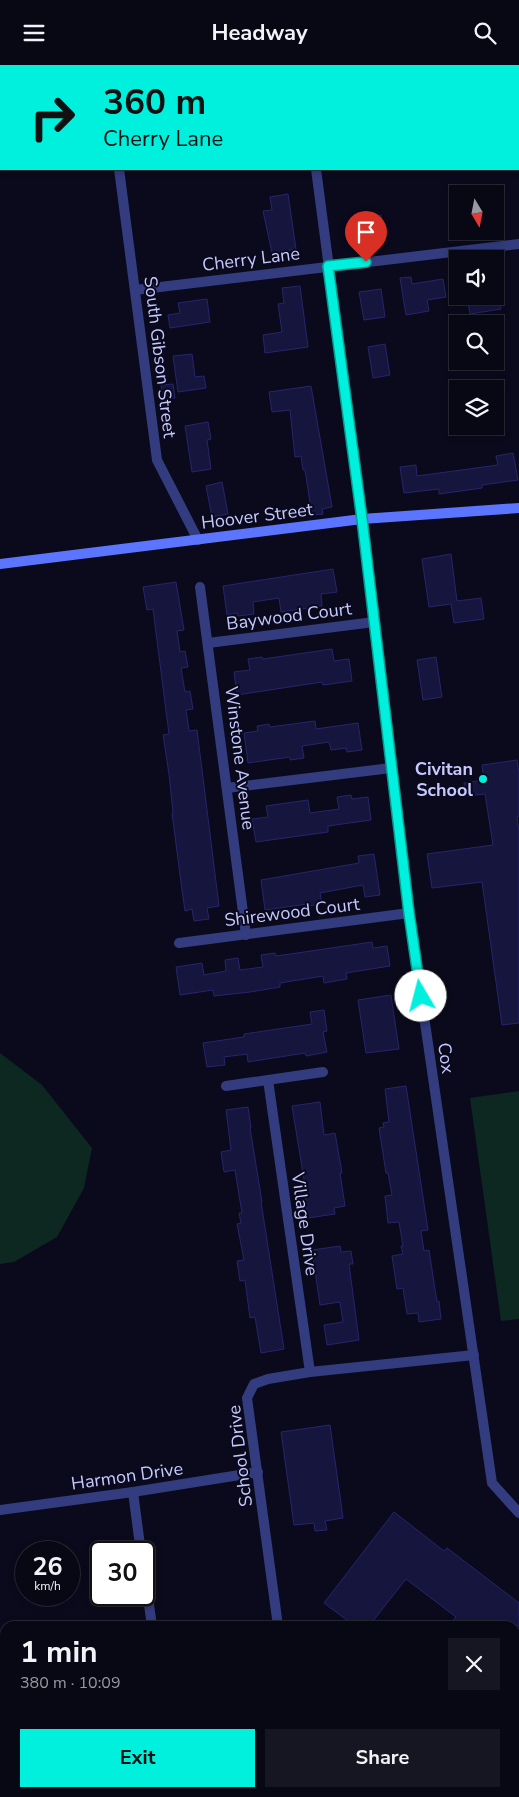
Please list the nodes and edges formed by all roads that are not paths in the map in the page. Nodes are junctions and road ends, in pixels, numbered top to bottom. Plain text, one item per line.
1 (119, 170) edge
2 (316, 170) edge
3 (519, 244) edge
4 (328, 266) junction
5 (135, 289) junction
6 (519, 508) edge
7 (362, 519) junction
8 (198, 540) junction
9 (0, 564) edge
10 (200, 587) dead end
11 (374, 622) junction
12 (208, 643) junction
13 (391, 768) junction
14 (227, 788) junction
15 (409, 913) junction
16 (246, 935) junction
17 (179, 943) dead end
18 (323, 1072) dead end
19 (268, 1080) junction
20 (226, 1086) dead end
21 (474, 1355) junction
22 (310, 1372) junction
23 (258, 1472) junction
24 (133, 1492) junction
25 (0, 1510) edge
26 (519, 1513) edge
27 (140, 1541) edge
28 (149, 1606) edge
29 (151, 1621) edge
30 (277, 1621) edge

1 - 5 street, South Gibson Street
2 - 4 street, Cox
3 - 4 street, Cherry Lane
4 - 5 street, Cherry Lane
4 - 7 street, Cox
5 - 8 street, South Gibson Street
6 - 7 street, Hoover Street
7 - 8 street, Hoover Street
7 - 11 street, Cox
8 - 9 street, Hoover Street
10 - 12 street, Winstone Avenue
11 - 12 street, Baywood Court
11 - 13 street, Cox
12 - 14 street, Winstone Avenue
13 - 14 street
13 - 15 street, Cox
14 - 16 street, Winstone Avenue
15 - 16 street, Shirewood Court
15 - 21 street, Cox
16 - 17 street, Shirewood Court
18 - 19 street
19 - 20 street
19 - 22 street, Village Drive
21 - 22 street, School Drive
21 - 26 street, Cox
22 - 23 street, School Drive
23 - 24 street, Harmon Drive
23 - 30 street, School Drive
24 - 25 street, Harmon Drive
24 - 27 street
28 - 29 street

